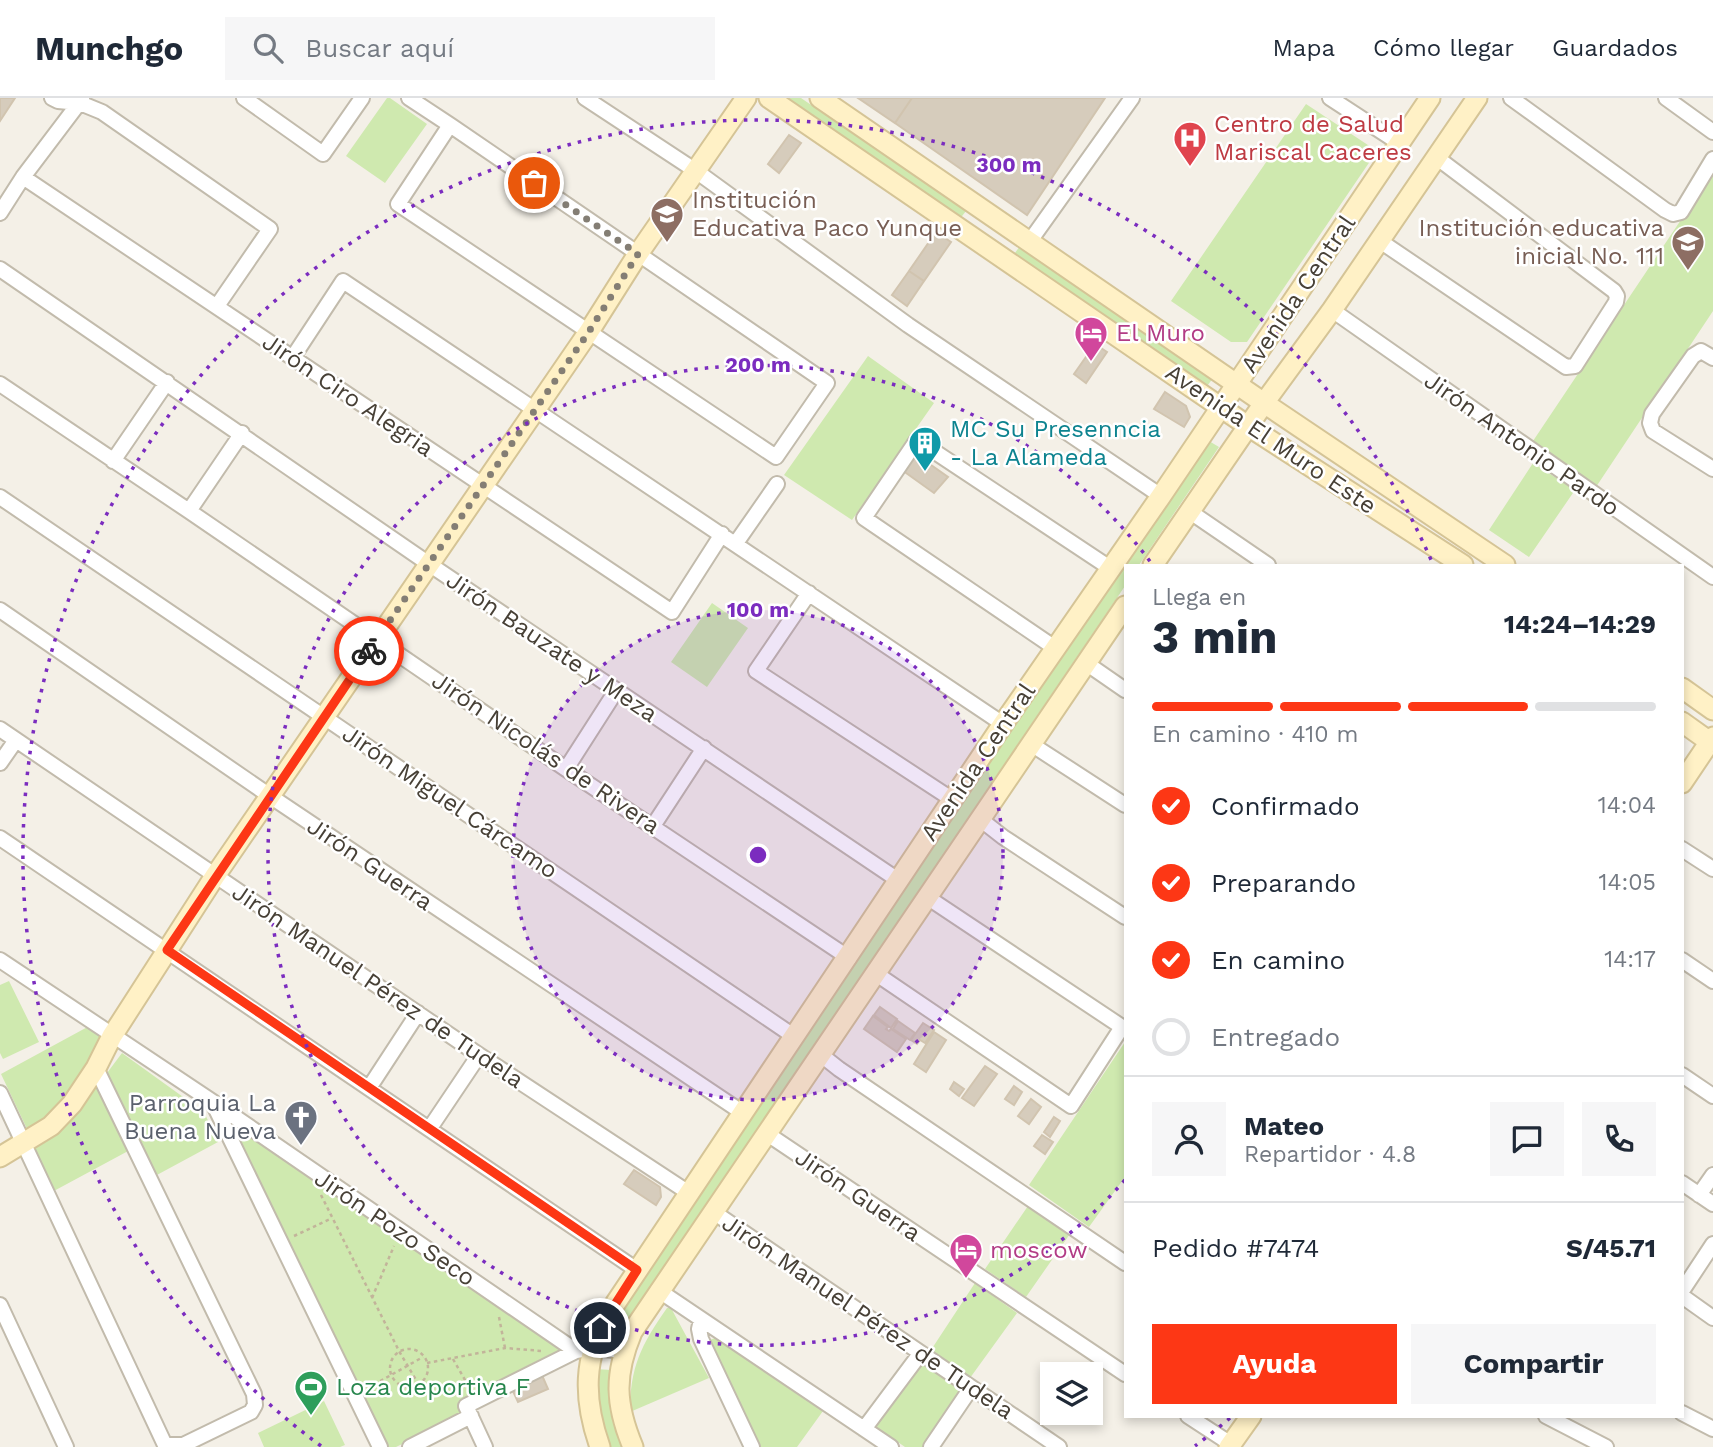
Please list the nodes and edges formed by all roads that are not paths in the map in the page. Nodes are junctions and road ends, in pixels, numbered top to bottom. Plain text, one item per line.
1 (52, 98) edge
2 (244, 98) edge
3 (362, 98) edge
4 (409, 98) edge
5 (584, 98) edge
6 (746, 98) edge
7 (769, 98) edge
8 (820, 98) edge
9 (1132, 98) edge
10 (1330, 98) edge
11 (1430, 98) edge
12 (1477, 98) edge
13 (1511, 98) edge
14 (1666, 98) edge
15 (81, 100) edge
16 (450, 125) junction
17 (1713, 132) edge
18 (1399, 144) junction
19 (1436, 157) junction
20 (1713, 159) edge
21 (696, 171) junction
22 (23, 177) junction
23 (0, 213) edge
24 (997, 220) junction
25 (1030, 241) junction
26 (1380, 241) junction
27 (981, 243) junction
28 (638, 254) junction
29 (0, 269) edge
30 (218, 306) junction
31 (1332, 310) junction
32 (588, 333) junction
33 (1711, 356) edge
34 (293, 357) junction
35 (167, 382) junction
36 (0, 384) edge
37 (1237, 384) junction
38 (1264, 403) junction
39 (1222, 407) junction
40 (534, 410) junction
41 (1248, 426) junction
42 (242, 433) junction
43 (113, 461) junction
44 (1713, 469) edge
45 (777, 484) dead end
46 (481, 486) junction
47 (1161, 496) junction
48 (0, 497) edge
49 (189, 511) junction
50 (1189, 511) junction
51 (722, 534) junction
52 (736, 543) junction
53 (1497, 563) edge
54 (429, 564) junction
55 (1154, 564) edge
56 (1267, 564) edge
57 (1461, 564) edge
58 (1110, 568) junction
59 (1713, 577) edge
60 (810, 593) junction
61 (1124, 607) edge
62 (0, 610) edge
63 (377, 639) junction
64 (1055, 648) junction
65 (1086, 663) junction
66 (1124, 689) edge
67 (1684, 689) edge
68 (616, 691) junction
69 (1713, 710) edge
70 (323, 717) junction
71 (1684, 723) edge
72 (1003, 724) junction
73 (0, 729) edge
74 (16, 740) junction
75 (1712, 741) edge
76 (1031, 744) junction
77 (704, 748) junction
78 (0, 763) edge
79 (566, 769) junction
80 (1684, 780) edge
81 (270, 796) junction
82 (953, 800) junction
83 (1124, 804) edge
84 (980, 819) junction
85 (653, 826) junction
86 (0, 838) edge
87 (1684, 850) edge
88 (1713, 869) edge
89 (215, 876) junction
90 (898, 880) junction
91 (927, 897) junction
92 (1124, 916) edge
93 (167, 950) junction
94 (849, 958) junction
95 (0, 960) edge
96 (1684, 961) edge
97 (875, 973) junction
98 (1713, 981) edge
99 (418, 1013) junction
100 (112, 1036) junction
101 (795, 1037) junction
102 (820, 1054) junction
103 (479, 1055) junction
104 (96, 1068) junction
105 (1684, 1076) edge
106 (369, 1088) junction
107 (0, 1093) edge
108 (1713, 1096) edge
109 (213, 1102) junction
110 (743, 1113) junction
111 (430, 1128) junction
112 (766, 1133) junction
113 (25, 1143) junction
114 (0, 1157) edge
115 (1713, 1175) edge
116 (1684, 1184) edge
117 (689, 1193) junction
118 (1699, 1195) junction
119 (1713, 1204) edge
120 (712, 1211) junction
121 (1713, 1244) edge
122 (1124, 1262) edge
123 (637, 1270) junction
124 (659, 1290) junction
125 (1684, 1290) edge
126 (1684, 1295) edge
127 (0, 1305) edge
128 (1713, 1318) edge
129 (701, 1320) junction
130 (585, 1350) junction
131 (624, 1351) junction
132 (920, 1354) junction
133 (1124, 1373) edge
134 (971, 1388) junction
135 (471, 1408) junction
136 (1684, 1414) edge
137 (1191, 1418) edge
138 (1250, 1418) edge
139 (1550, 1418) edge
140 (864, 1429) junction
141 (1713, 1429) edge
142 (1230, 1446) edge
143 (66, 1447) edge
144 (380, 1447) edge
145 (410, 1447) edge
146 (485, 1447) edge
147 (600, 1447) edge
148 (633, 1447) edge
149 (752, 1447) edge
150 (891, 1447) edge
151 (931, 1447) edge
152 (1059, 1447) edge
153 (1606, 1447) edge

1 - 15 street
2 - 3 street
4 - 16 street
5 - 21 street
6 - 21 main road
7 - 27 main road, Avenida El Muro Este
8 - 24 main road, Avenida El Muro Este
9 - 25 street
10 - 18 street
11 - 18 main road, Avenida Central
12 - 19 main road, Avenida Central
13 - 20 street
14 - 17 street
15 - 22 street
15 - 30 street
16 - 28 street
16 - 32 street
18 - 37 main road, Avenida Central
19 - 26 main road, Avenida Central
19 - 26 street
21 - 28 main road
21 - 47 street
22 - 23 street
22 - 30 street, Jirón Ciro Alegria
24 - 25 main road, Avenida El Muro Este
24 - 27 main road
25 - 37 main road, Avenida El Muro Este
26 - 31 main road, Avenida Central
27 - 39 main road, Avenida El Muro Este
28 - 32 main road
28 - 32 street
29 - 35 street, Jirón Bauzate y Meza
30 - 34 street, Jirón Ciro Alegria
31 - 38 main road, Avenida Central
31 - 59 street, Jirón Antonio Pardo
32 - 40 main road
33 - 44 street
34 - 40 street
34 - 46 street, Jirón Ciro Alegria
35 - 42 street, Jirón Bauzate y Meza
35 - 43 street
36 - 43 street, Jirón Nicolás de Rivera
37 - 38 main road, Avenida El Muro Este
37 - 39 main road, Avenida Central
38 - 41 main road, Avenida Central
38 - 53 main road, Avenida El Muro Este
39 - 41 main road, Avenida El Muro Este
39 - 47 main road, Avenida Central
40 - 46 main road
40 - 51 street
41 - 50 main road, Avenida Central
41 - 57 main road, Avenida El Muro Este
42 - 49 street
42 - 54 street, Jirón Bauzate y Meza
43 - 49 street, Jirón Nicolás de Rivera
45 - 52 street
46 - 51 street, Jirón Ciro Alegria
46 - 54 main road
47 - 58 main road, Avenida Central
48 - 70 street, Jirón Miguel Cárcamo
49 - 63 street, Jirón Nicolás de Rivera
50 - 55 main road, Avenida Central
50 - 56 street
51 - 52 street
52 - 60 street
54 - 63 main road
54 - 68 street, Jirón Bauzate y Meza
58 - 64 main road, Avenida Central
58 - 64 street
60 - 72 street
60 - 82 street
61 - 65 main road, Avenida Central
62 - 81 street, Jirón Guerra
63 - 70 main road
63 - 79 street, Jirón Nicolás de Rivera
64 - 72 main road, Avenida Central
65 - 66 street
65 - 76 main road, Avenida Central
67 - 69 main road
68 - 77 street, Jirón Bauzate y Meza
68 - 79 street
70 - 81 main road
70 - 101 street, Jirón Miguel Cárcamo
71 - 75 main road
72 - 82 main road, Avenida Central
73 - 74 street, Jirón Manuel Pérez de Tudela
74 - 78 street
74 - 89 street, Jirón Manuel Pérez de Tudela
75 - 80 main road
76 - 83 street
76 - 84 main road, Avenida Central
77 - 85 street
77 - 90 street, Jirón Bauzate y Meza
79 - 85 street, Jirón Nicolás de Rivera
81 - 89 main road
81 - 110 street, Jirón Guerra
82 - 90 main road, Avenida Central
84 - 91 main road, Avenida Central
84 - 92 street
85 - 94 street, Jirón Nicolás de Rivera
86 - 93 street
87 - 88 street
89 - 93 main road
89 - 99 street, Jirón Manuel Pérez de Tudela
90 - 94 main road, Avenida Central
91 - 97 main road, Avenida Central
91 - 97 street
93 - 100 main road
93 - 106 street
94 - 101 main road, Avenida Central
95 - 100 street, Jirón Pozo Seco
96 - 98 street
97 - 102 main road, Avenida Central
99 - 103 street, Jirón Manuel Pérez de Tudela
99 - 106 street
100 - 104 main road
100 - 109 street, Jirón Pozo Seco
101 - 110 main road, Avenida Central
102 - 112 main road, Avenida Central
102 - 122 street
103 - 111 street
103 - 117 street, Jirón Manuel Pérez de Tudela
104 - 113 main road
104 - 113 street
105 - 108 street
106 - 111 street
107 - 113 street
109 - 130 street, Jirón Pozo Seco
109 - 144 street
110 - 117 main road, Avenida Central
111 - 123 street
112 - 120 main road, Avenida Central
112 - 133 street, Jirón Guerra
113 - 114 main road
115 - 118 street
116 - 118 street
117 - 123 main road, Avenida Central
118 - 119 street
120 - 124 main road, Avenida Central
120 - 132 street, Jirón Manuel Pérez de Tudela
121 - 125 street
123 - 130 main road, Avenida Central
124 - 129 street
124 - 131 main road, Avenida Central
126 - 128 street
127 - 143 street
129 - 140 street
129 - 149 street
130 - 131 street, Jirón Pozo Seco
130 - 135 street
130 - 147 main road, Avenida Central
131 - 148 main road, Avenida Central
132 - 134 street, Jirón Manuel Pérez de Tudela
132 - 140 street
134 - 151 street
134 - 152 street, Jirón Manuel Pérez de Tudela
135 - 145 street
135 - 146 street
136 - 141 street
137 - 142 street
138 - 142 main road
139 - 153 street
140 - 150 street

